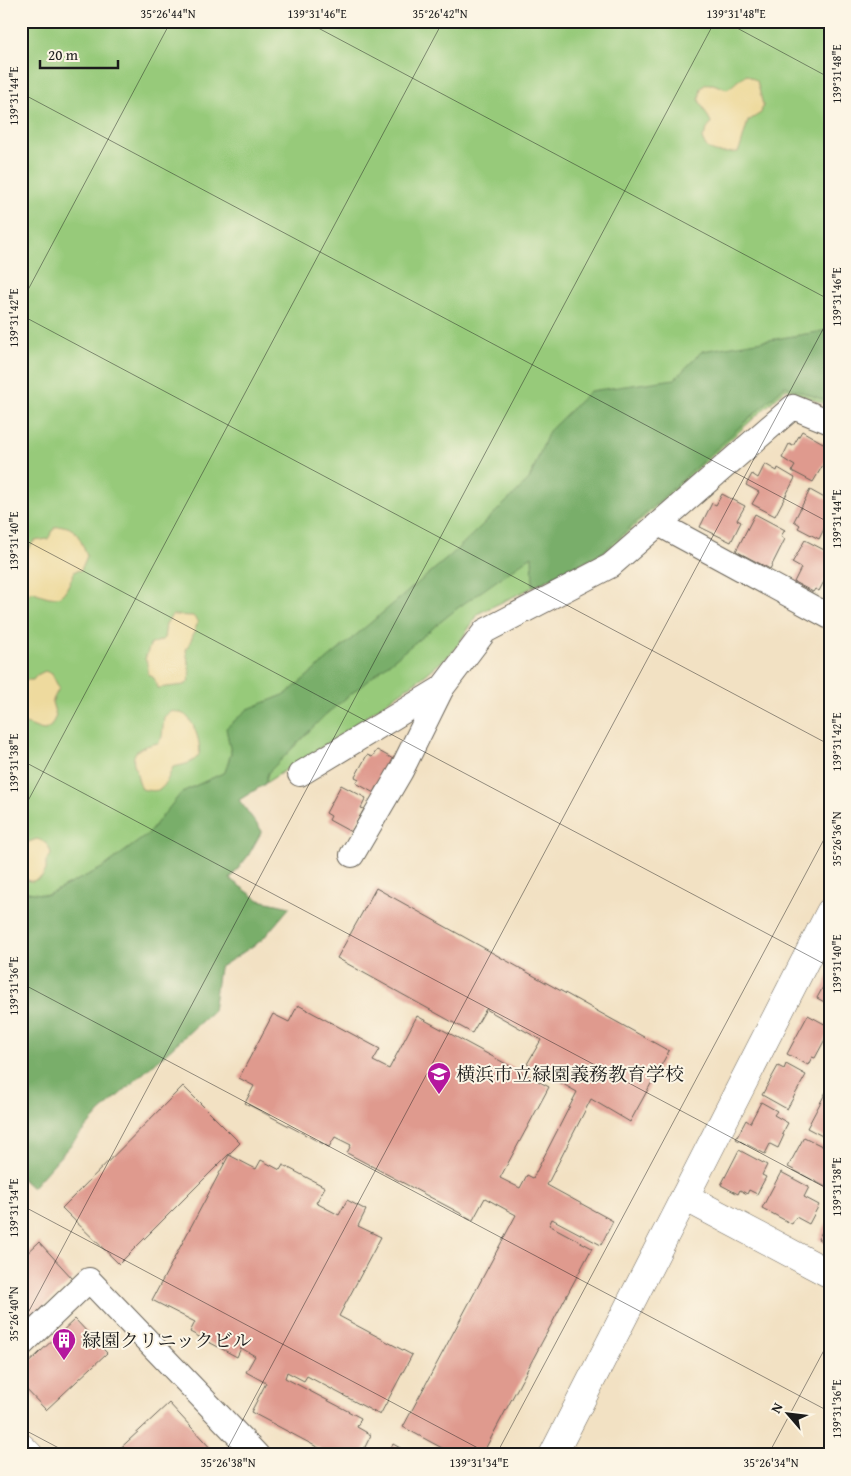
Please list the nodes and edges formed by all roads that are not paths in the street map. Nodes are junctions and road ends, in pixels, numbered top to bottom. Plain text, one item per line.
1 (830, 422) edge
2 (659, 524) junction
3 (828, 611) edge
4 (442, 688) junction
5 (300, 774) dead end
6 (352, 855) dead end
7 (830, 912) edge
8 (685, 1197) junction
9 (830, 1274) edge
10 (21, 1346) edge
11 (21, 1447) edge
12 (29, 1455) edge
13 (257, 1455) edge
14 (553, 1455) edge

1 - 2 street
2 - 3 street
2 - 4 street
4 - 5 street
4 - 6 street
7 - 8 street
8 - 9 street
8 - 14 street
10 - 13 street
11 - 12 street

